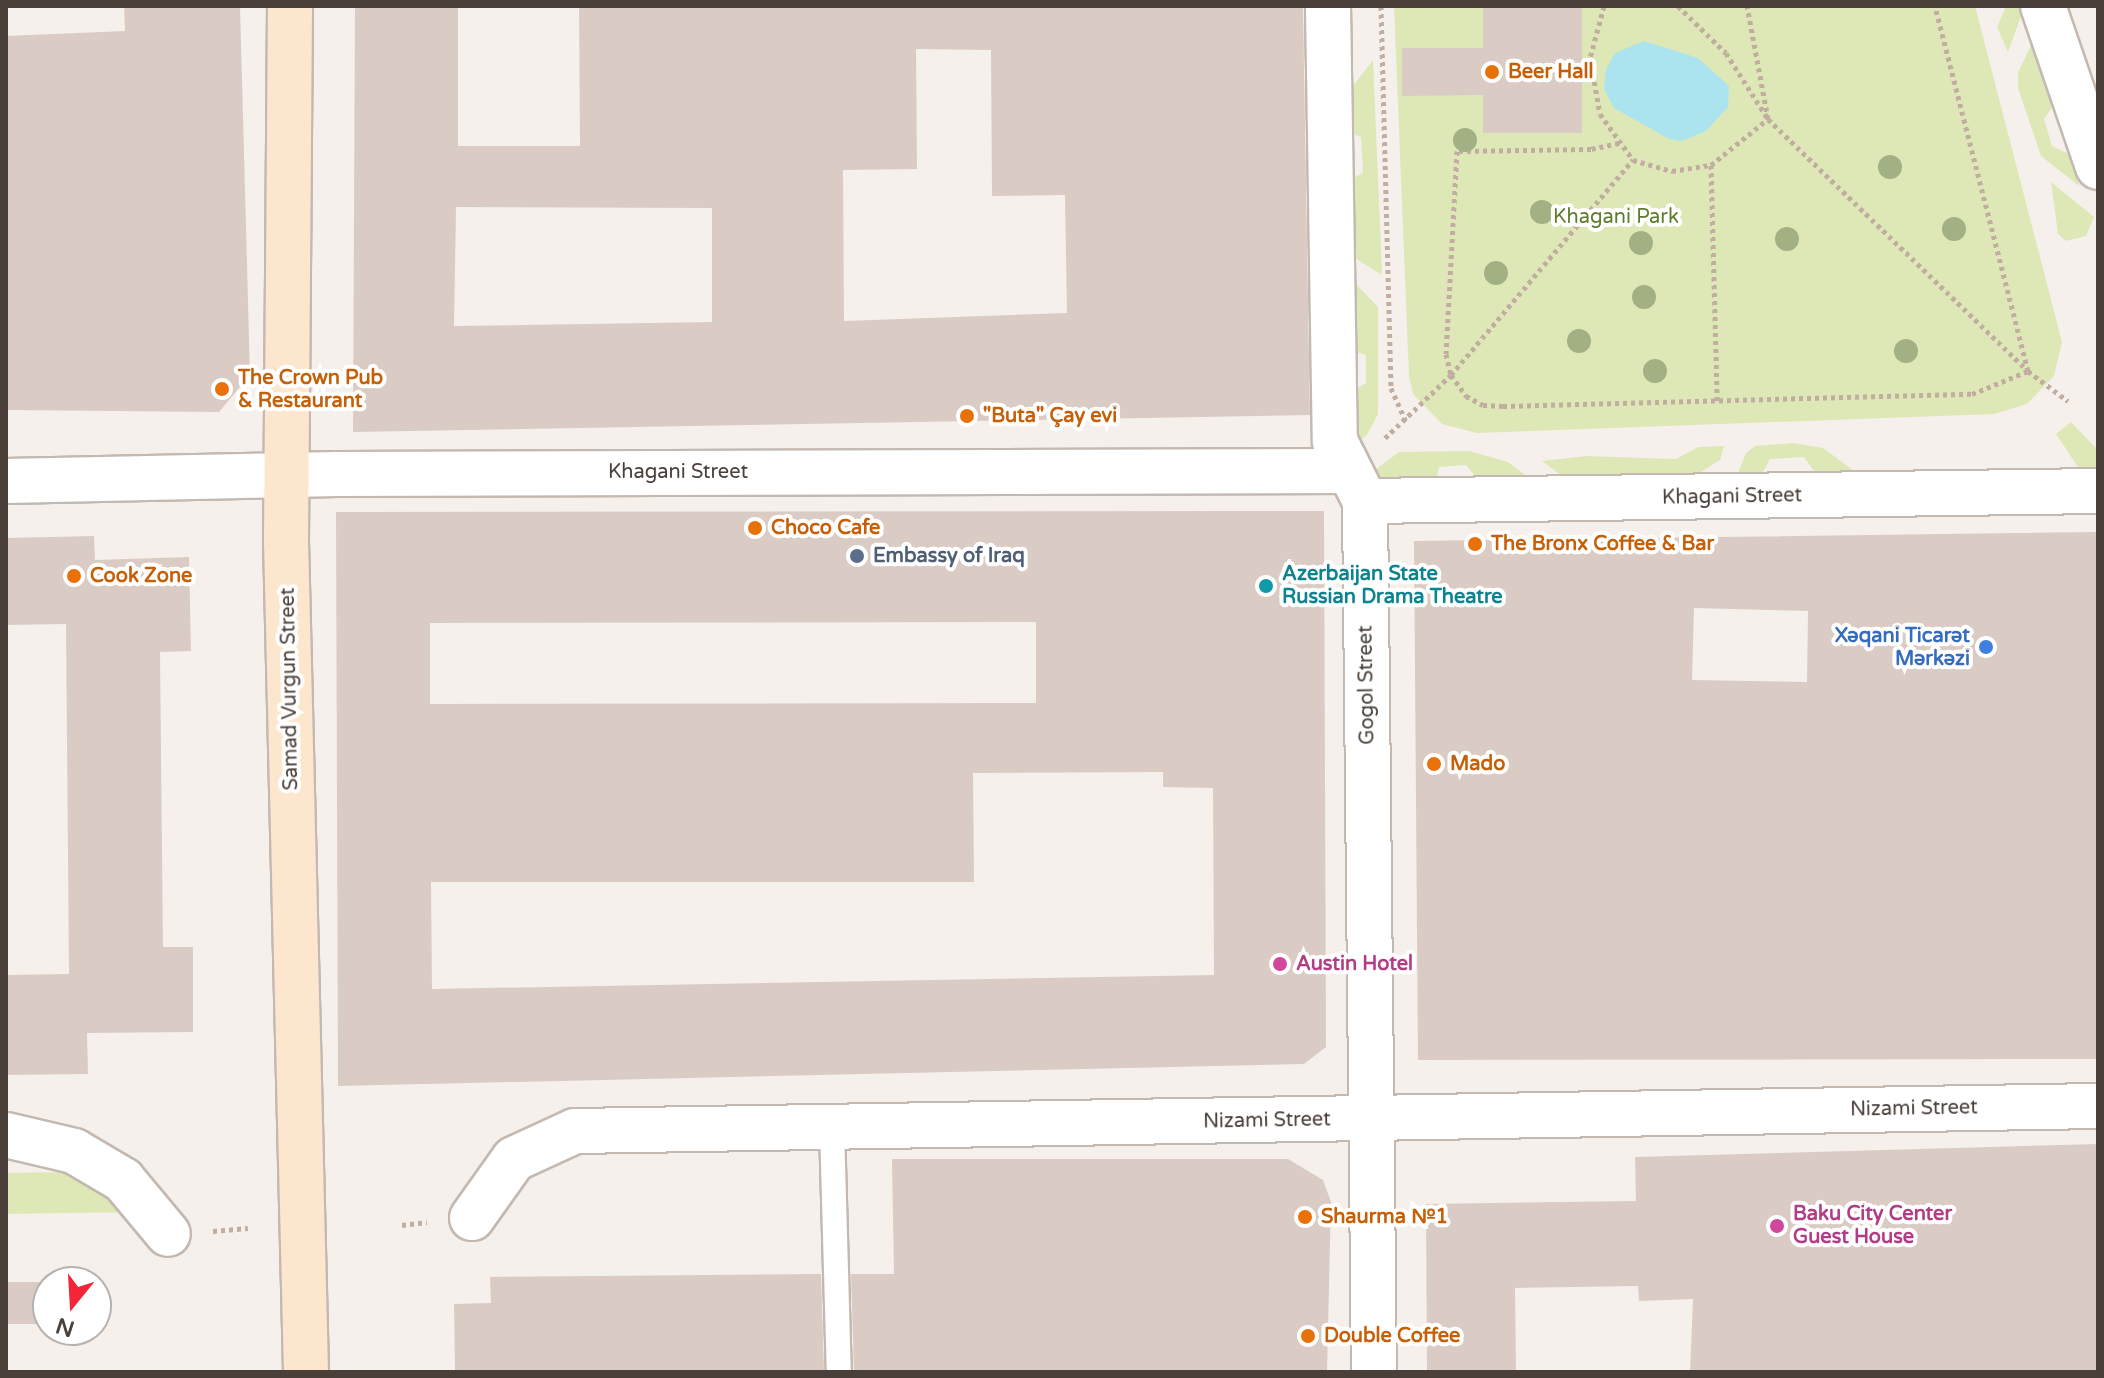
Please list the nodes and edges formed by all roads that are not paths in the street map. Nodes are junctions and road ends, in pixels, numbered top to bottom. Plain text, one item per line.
1 (290, 6) edge
2 (1328, 6) edge
3 (2043, 6) edge
4 (2098, 167) edge
5 (286, 474) junction
6 (6, 481) edge
7 (1357, 486) junction
8 (2098, 491) edge
9 (2098, 1106) edge
10 (1373, 1119) junction
11 (832, 1128) junction
12 (6, 1135) edge
13 (472, 1218) dead end
14 (168, 1234) dead end
15 (306, 1372) edge
16 (839, 1372) edge
17 (1374, 1372) edge

1 - 5 main road, Samad Vurgun Street
2 - 7 street, Gogol Street
3 - 4 street
5 - 6 street, Khagani Street
5 - 7 street, Khagani Street
5 - 15 main road, Samad Vurgun Street
7 - 8 street, Khagani Street
7 - 10 street, Gogol Street
9 - 10 street, Nizami Street
10 - 11 street, Nizami Street
10 - 17 street, Gogol Street
11 - 13 street, Nizami Street
11 - 16 lane
12 - 14 street

